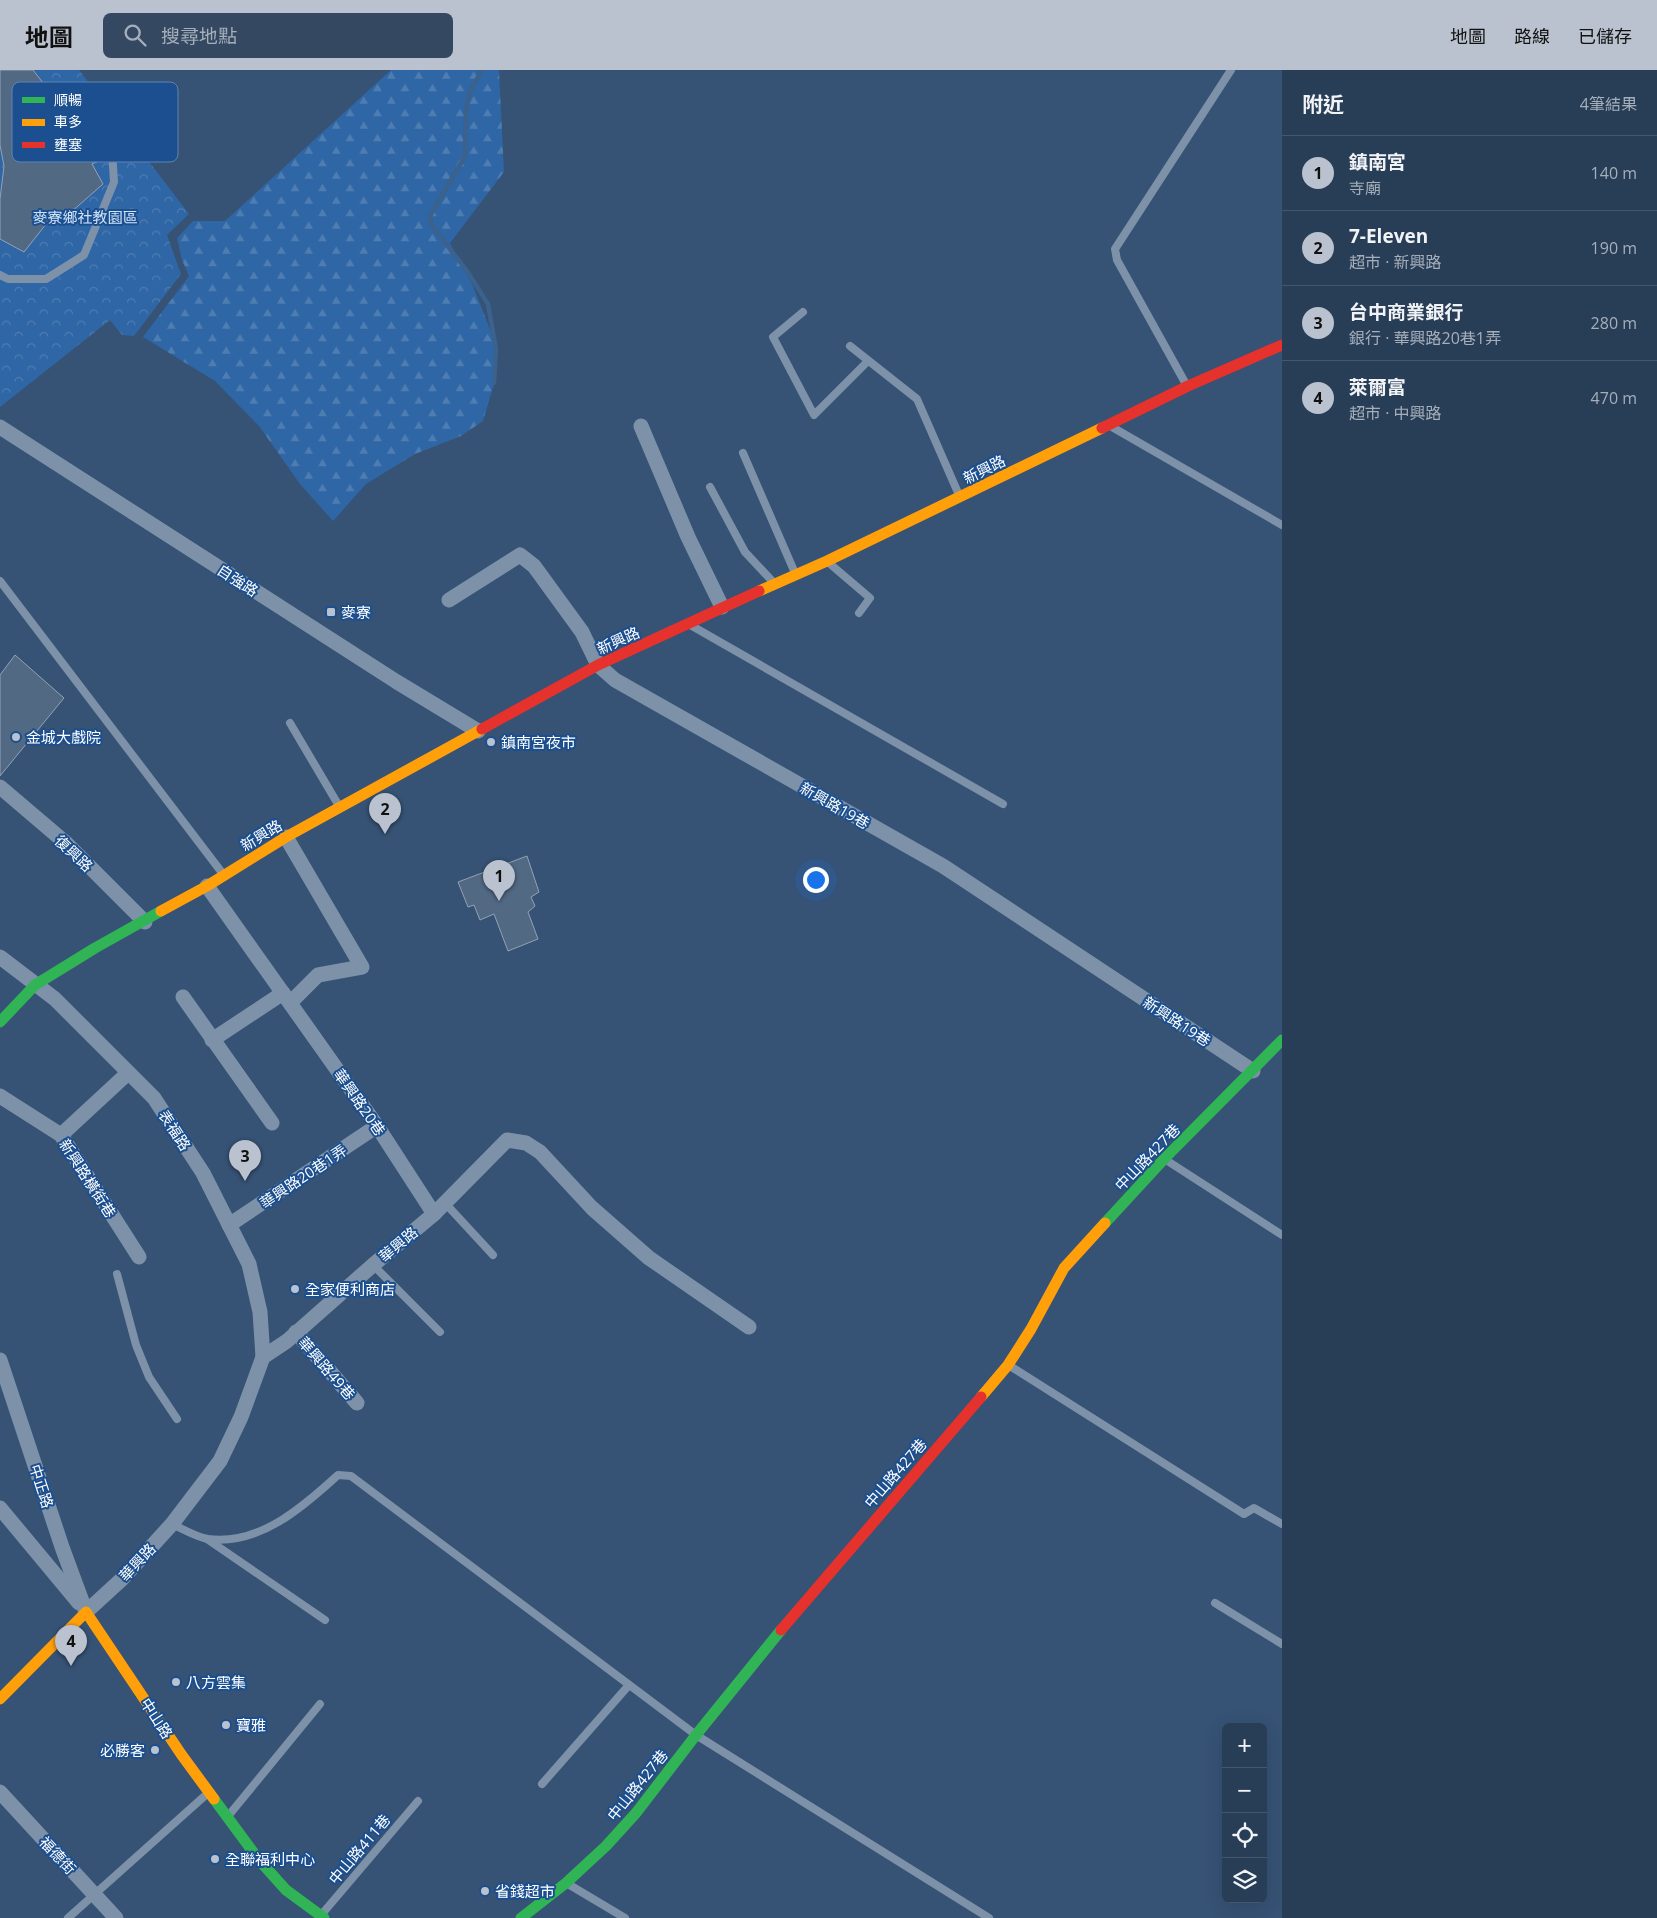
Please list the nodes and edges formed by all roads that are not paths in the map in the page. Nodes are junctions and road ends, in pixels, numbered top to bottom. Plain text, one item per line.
1 (1231, 70) edge
2 (113, 162) edge
3 (0, 275) edge
4 (803, 312) dead end
5 (1282, 345) edge
6 (850, 346) dead end
7 (868, 360) junction
8 (1188, 386) junction
9 (1108, 425) junction
10 (641, 426) dead end
11 (0, 427) edge
12 (743, 453) dead end
13 (710, 488) dead end
14 (960, 497) junction
15 (1282, 525) edge
16 (827, 562) junction
17 (796, 575) junction
18 (0, 581) edge
19 (775, 584) junction
20 (449, 600) dead end
21 (722, 607) junction
22 (860, 613) dead end
23 (689, 624) junction
24 (598, 665) junction
25 (290, 723) dead end
26 (478, 731) junction
27 (0, 787) edge
28 (1003, 804) dead end
29 (340, 808) junction
30 (286, 837) junction
31 (224, 875) junction
32 (207, 886) junction
33 (146, 922) junction
34 (0, 957) edge
35 (35, 985) junction
36 (183, 996) dead end
37 (286, 998) junction
38 (0, 1022) edge
39 (212, 1040) junction
40 (1282, 1040) edge
41 (1254, 1071) junction
42 (128, 1073) junction
43 (0, 1096) edge
44 (272, 1123) dead end
45 (378, 1126) junction
46 (61, 1135) junction
47 (1164, 1159) junction
48 (440, 1208) junction
49 (229, 1225) junction
50 (1282, 1235) edge
51 (493, 1255) dead end
52 (139, 1257) dead end
53 (373, 1265) junction
54 (117, 1274) dead end
55 (749, 1327) dead end
56 (296, 1332) junction
57 (440, 1332) dead end
58 (263, 1357) junction
59 (0, 1360) edge
60 (1008, 1365) junction
61 (357, 1403) dead end
62 (177, 1419) dead end
63 (0, 1508) edge
64 (172, 1524) junction
65 (1282, 1524) edge
66 (207, 1539) junction
67 (1215, 1603) dead end
68 (86, 1612) junction
69 (326, 1620) dead end
70 (1282, 1644) edge
71 (629, 1685) junction
72 (0, 1699) edge
73 (320, 1704) dead end
74 (696, 1735) junction
75 (542, 1784) dead end
76 (0, 1792) edge
77 (209, 1792) junction
78 (418, 1801) dead end
79 (227, 1816) junction
80 (566, 1883) junction
81 (94, 1894) junction
82 (322, 1917) edge
83 (68, 1918) edge
84 (116, 1918) edge
85 (521, 1918) edge
86 (625, 1918) edge
87 (989, 1918) edge

1 - 8 lane
2 - 3 lane
4 - 7 lane
5 - 8 street, 新興路
6 - 7 lane
7 - 14 lane
8 - 9 street, 新興路
9 - 14 street, 新興路
9 - 15 lane
10 - 21 street
11 - 26 street, 自強路
12 - 17 lane
13 - 19 lane
14 - 16 street, 新興路
16 - 17 street, 新興路
16 - 22 lane
17 - 19 street, 新興路
18 - 31 lane
19 - 21 street, 新興路
20 - 24 street, 新興路19巷
21 - 23 street, 新興路
23 - 24 street, 新興路
23 - 28 lane
24 - 26 street, 新興路
24 - 41 street, 新興路19巷
25 - 29 lane
26 - 29 street, 新興路
27 - 33 street, 復興路
29 - 30 street, 新興路
30 - 31 street, 新興路
30 - 37 street
31 - 32 street, 新興路
32 - 33 street, 新興路
32 - 37 street, 華興路20巷
33 - 35 street, 新興路
34 - 35 street, 表福路
35 - 38 street, 新興路
35 - 42 street, 表福路
36 - 39 street
37 - 39 street
37 - 45 street, 華興路20巷
39 - 44 street
40 - 41 street, 中山路427巷
41 - 47 street, 中山路427巷
42 - 46 street
42 - 49 street, 表福路
43 - 46 street, 新興路橫街巷
45 - 48 street, 華興路20巷
45 - 49 street, 華興路20巷1弄
46 - 52 street, 新興路橫街巷
47 - 50 lane
47 - 60 street, 中山路427巷
48 - 51 lane
48 - 53 street, 華興路
48 - 55 street, 華興路
49 - 58 street, 表福路
53 - 56 street, 華興路
53 - 57 lane
54 - 62 lane
56 - 58 street, 華興路
56 - 61 street, 華興路49巷
58 - 64 street, 華興路
59 - 68 street, 中正路
60 - 65 lane
60 - 74 street, 中山路427巷
63 - 68 street, 中山路
64 - 66 lane
64 - 68 street, 華興路
66 - 69 lane
66 - 71 lane
67 - 70 lane
68 - 72 street
68 - 77 street, 中山路
71 - 74 lane
71 - 75 lane
73 - 79 lane
74 - 80 street, 中山路427巷
74 - 87 lane
76 - 81 street, 福德街
77 - 79 street, 中山路
77 - 81 lane
78 - 82 lane, 中山路411巷
79 - 82 street, 中山路
80 - 85 street, 中山路427巷
80 - 86 lane
81 - 83 lane
81 - 84 street, 福德街

